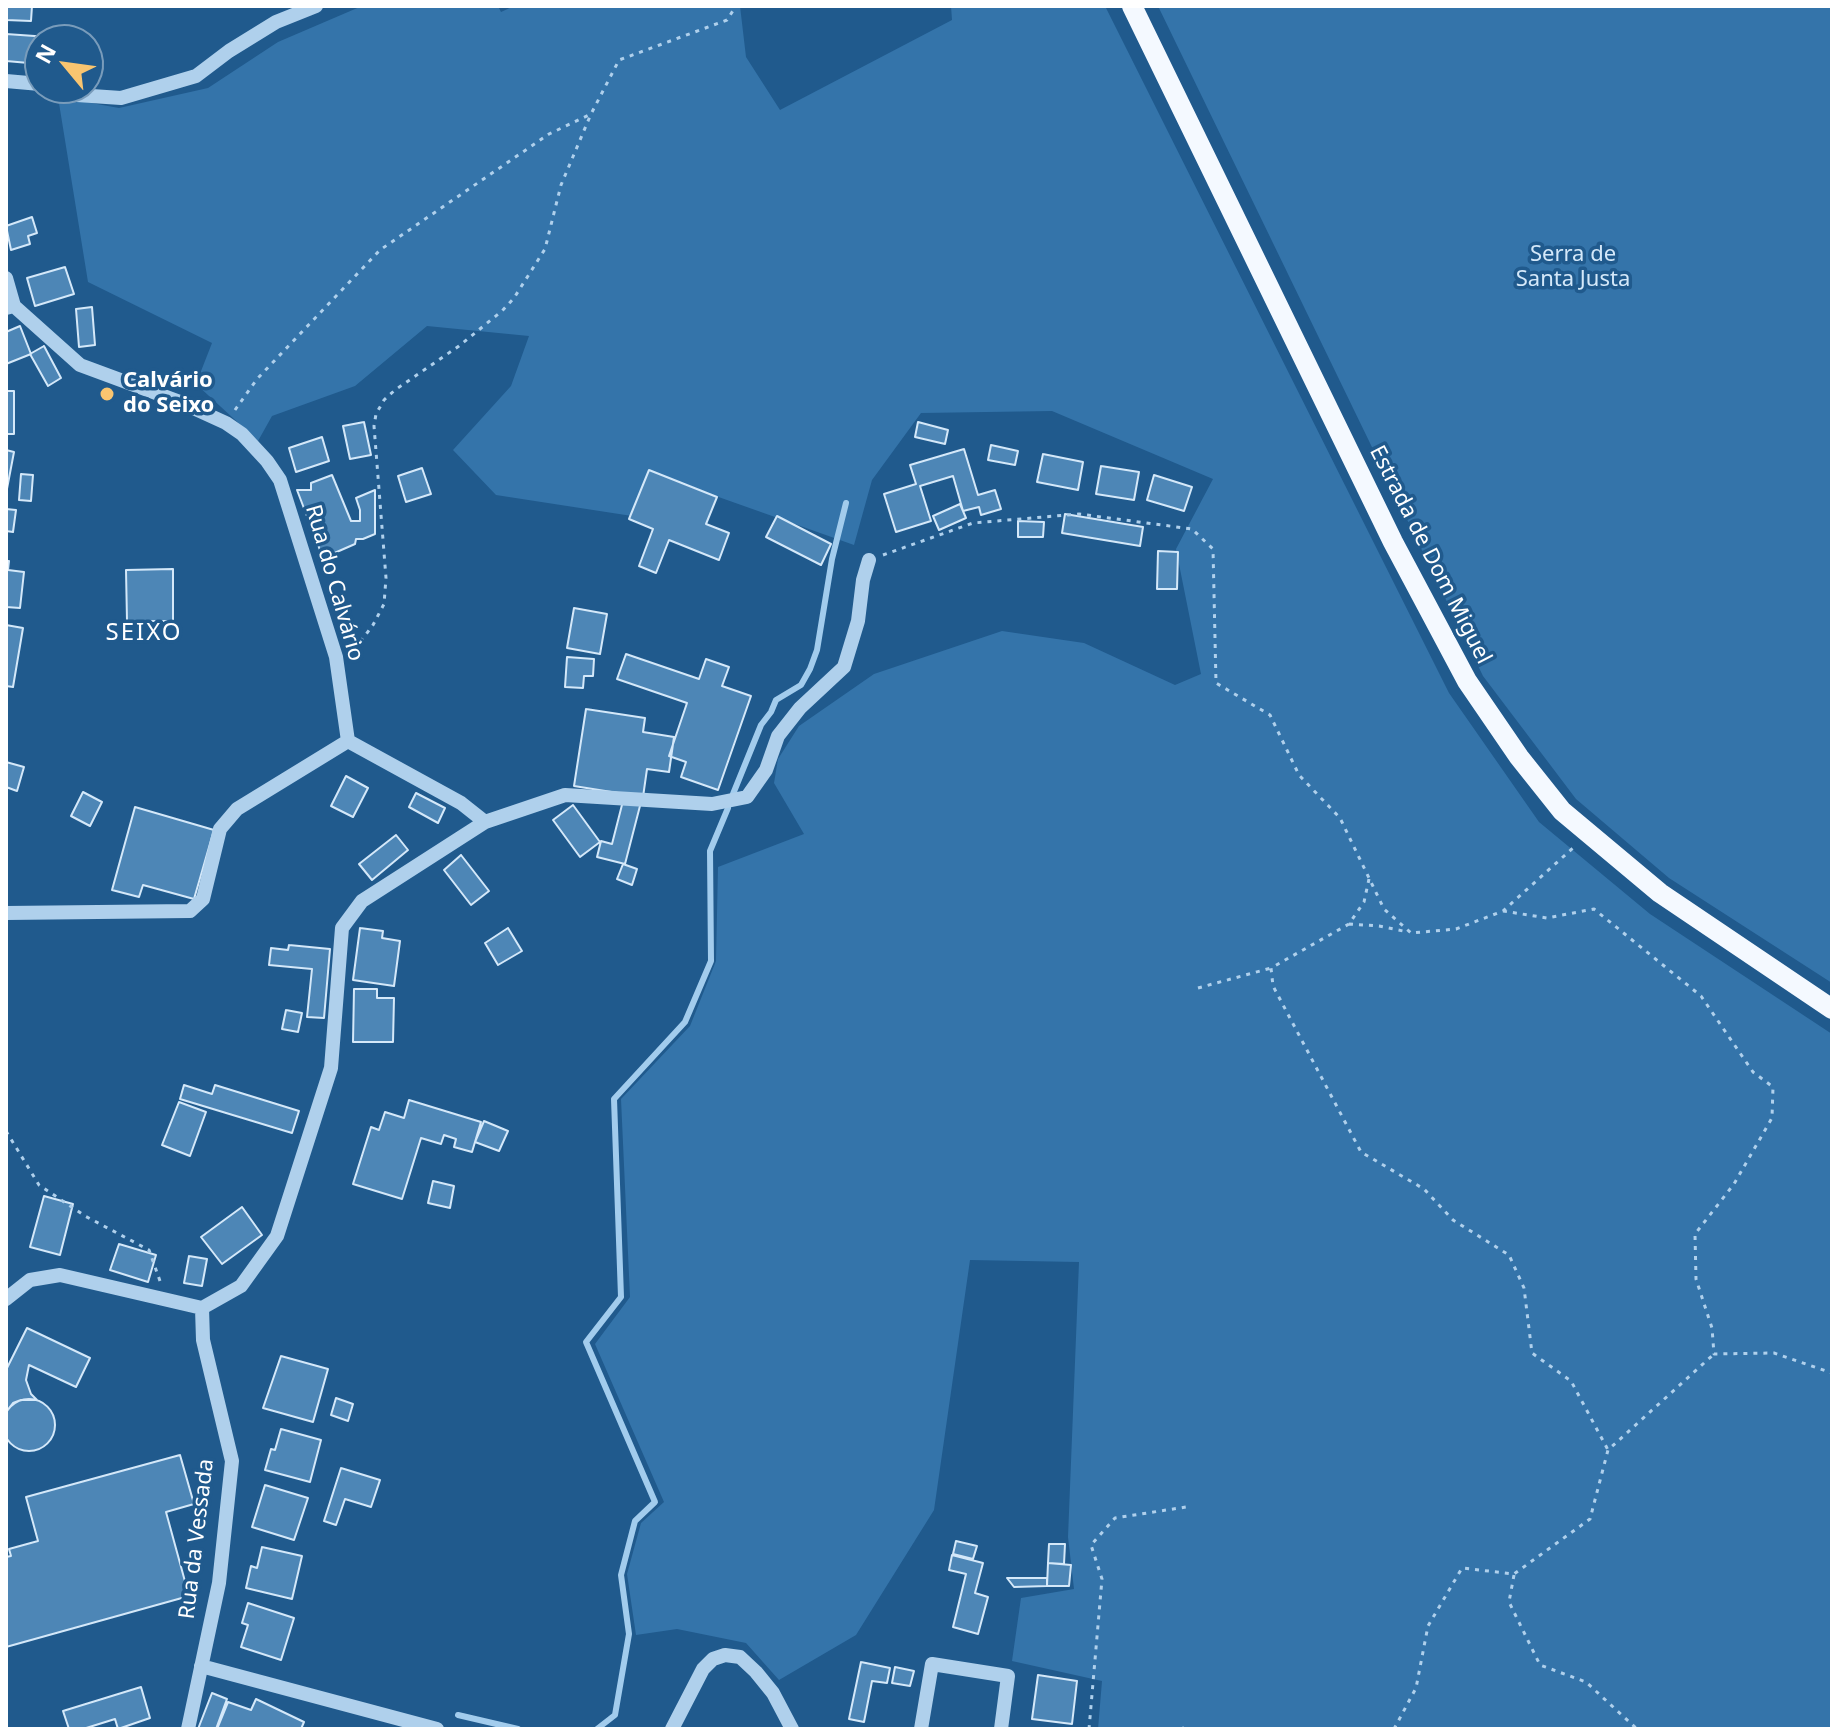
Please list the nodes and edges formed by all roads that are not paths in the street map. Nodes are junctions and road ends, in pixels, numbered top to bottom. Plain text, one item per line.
1 (316, 6) edge
2 (1132, 6) edge
3 (104, 97) edge
4 (6, 278) edge
5 (10, 307) edge
6 (869, 560) road end
7 (348, 741) junction
8 (485, 822) junction
9 (6, 913) edge
10 (1832, 1009) edge
11 (6, 1299) edge
12 (202, 1308) junction
13 (201, 1666) junction
14 (188, 1729) edge
15 (437, 1729) edge
16 (672, 1729) edge
17 (792, 1729) edge
18 (921, 1729) edge
19 (1001, 1729) edge

1 - 3 street
2 - 10 main road, Estrada de Dom Miguel
4 - 5 street
5 - 7 street, Rua do Calvário
6 - 8 street
7 - 8 street
7 - 9 street
8 - 12 street
11 - 12 street
12 - 13 street, Rua da Vessada
13 - 14 street, Rua da Vessada
13 - 15 street
16 - 17 street
18 - 19 street

